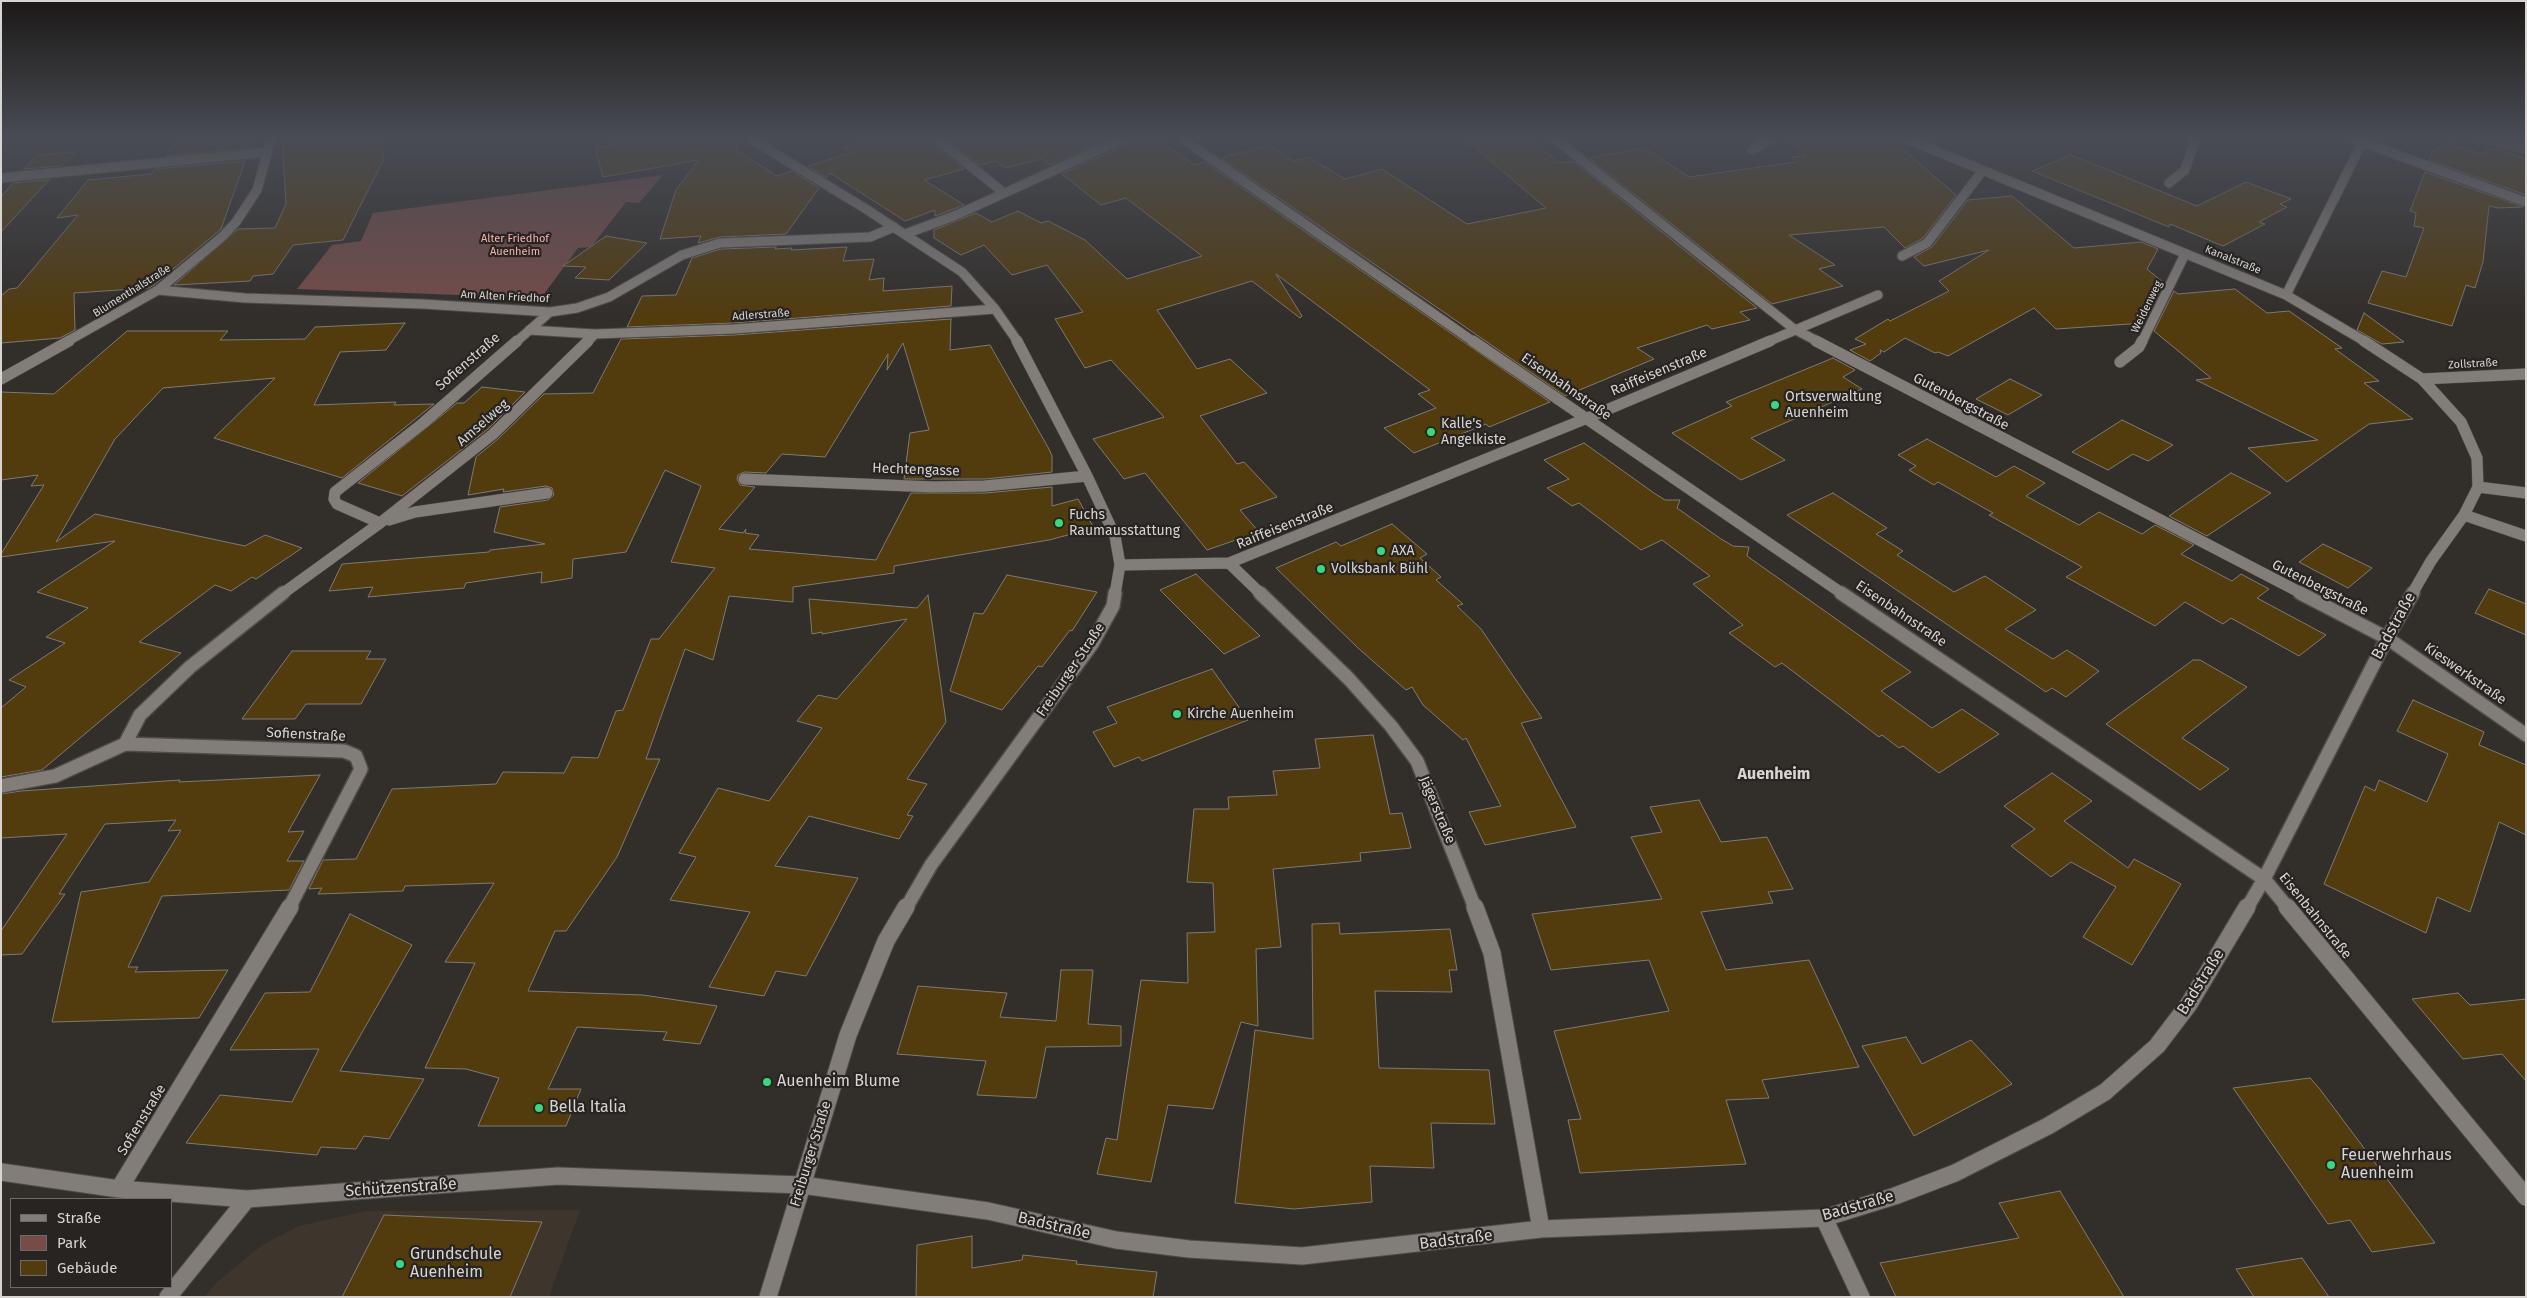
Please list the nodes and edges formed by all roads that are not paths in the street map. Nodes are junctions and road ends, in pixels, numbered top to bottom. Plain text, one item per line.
1 (251, 200) edge
2 (850, 200) edge
3 (988, 200) edge
4 (1270, 200) edge
5 (1631, 200) edge
6 (1960, 200) edge
7 (2054, 200) edge
8 (2332, 200) edge
9 (894, 227) junction
10 (905, 234) junction
11 (2185, 254) junction
12 (1902, 256) dead end
13 (158, 290) junction
14 (1878, 295) dead end
15 (2286, 296) junction
16 (995, 309) junction
17 (550, 312) junction
18 (1794, 329) junction
19 (529, 330) junction
20 (595, 334) junction
21 (2120, 362) dead end
22 (2526, 374) edge
23 (1, 379) edge
24 (2422, 379) junction
25 (1585, 419) junction
26 (1086, 476) junction
27 (744, 479) dead end
28 (2478, 487) junction
29 (547, 493) dead end
30 (2526, 493) edge
31 (2464, 515) junction
32 (380, 523) junction
33 (2526, 536) edge
34 (1229, 564) junction
35 (1120, 565) junction
36 (2387, 638) junction
37 (2526, 735) edge
38 (125, 744) junction
39 (1, 786) edge
40 (2264, 878) junction
41 (1, 1172) edge
42 (802, 1185) junction
43 (120, 1189) junction
44 (2526, 1197) edge
45 (247, 1199) junction
46 (1824, 1218) junction
47 (1541, 1230) junction
48 (168, 1297) edge
49 (768, 1297) edge
50 (1861, 1297) edge

1 - 13 street, Blumenthalstraße
2 - 9 street, Freiburger Straße
3 - 10 street
4 - 25 street, Eisenbahnstraße
5 - 18 street, Gutenbergstraße
6 - 12 street
7 - 11 street, Kanalstraße
8 - 15 street
9 - 10 street, Freiburger Straße
9 - 17 street, Am Alten Friedhof
10 - 16 street, Freiburger Straße
11 - 15 street, Kanalstraße
11 - 21 street, Weidenweg
13 - 17 street, Am Alten Friedhof
13 - 23 street, Blumenthalstraße
14 - 18 street, Raiffeisenstraße
15 - 24 street, Kanalstraße
16 - 20 street, Adlerstraße
16 - 26 street, Freiburger Straße
17 - 19 street, Sofienstraße
18 - 25 street, Raiffeisenstraße
18 - 36 street, Gutenbergstraße
19 - 20 street, Adlerstraße
19 - 32 street, Sofienstraße
20 - 32 street, Amselweg
22 - 24 street, Zollstraße
24 - 28 street, Kanalstraße
25 - 34 street, Raiffeisenstraße
25 - 40 street, Eisenbahnstraße
26 - 27 street, Hechtengasse
26 - 35 street, Freiburger Straße
28 - 30 street
28 - 31 street, Badstraße
29 - 32 street
31 - 33 street
31 - 36 street, Badstraße
32 - 38 street
34 - 35 street
34 - 47 street, Jägerstraße
35 - 42 street, Freiburger Straße
36 - 37 street, Kieswerkstraße
36 - 40 street, Badstraße
38 - 39 street
38 - 43 street, Sofienstraße
40 - 44 street, Eisenbahnstraße
40 - 46 street, Badstraße
41 - 43 street, Schützenstraße
42 - 45 street, Schützenstraße
42 - 47 street, Badstraße
42 - 49 street, Freiburger Straße
43 - 45 street, Schützenstraße
45 - 48 street
46 - 47 street, Badstraße
46 - 50 street

